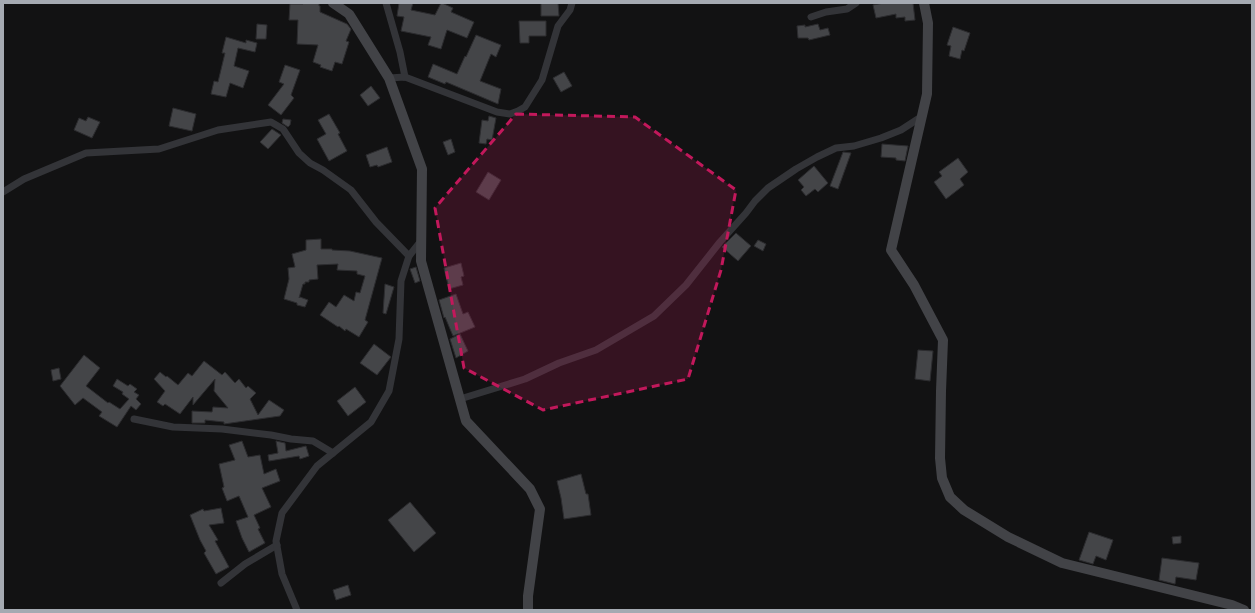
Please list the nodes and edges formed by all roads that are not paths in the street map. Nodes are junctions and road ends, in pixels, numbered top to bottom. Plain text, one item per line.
1 (333, 3) edge
2 (386, 3) edge
3 (572, 3) edge
4 (856, 3) edge
5 (924, 3) edge
6 (810, 17) dead end
7 (405, 77) junction
8 (389, 78) junction
9 (922, 117) junction
10 (3, 192) edge
11 (421, 241) junction
12 (409, 256) junction
13 (460, 399) junction
14 (134, 419) dead end
15 (333, 453) junction
16 (277, 545) junction
17 (221, 583) dead end
18 (297, 610) edge
19 (528, 610) edge
20 (1244, 610) edge

1 - 8 street
2 - 7 street
3 - 7 street
4 - 6 street
5 - 9 street
7 - 8 street
8 - 11 street
9 - 13 street
9 - 20 street
10 - 12 street
11 - 12 street
11 - 13 street
12 - 15 street
13 - 19 street
14 - 15 street
15 - 16 street
16 - 17 street
16 - 18 street

